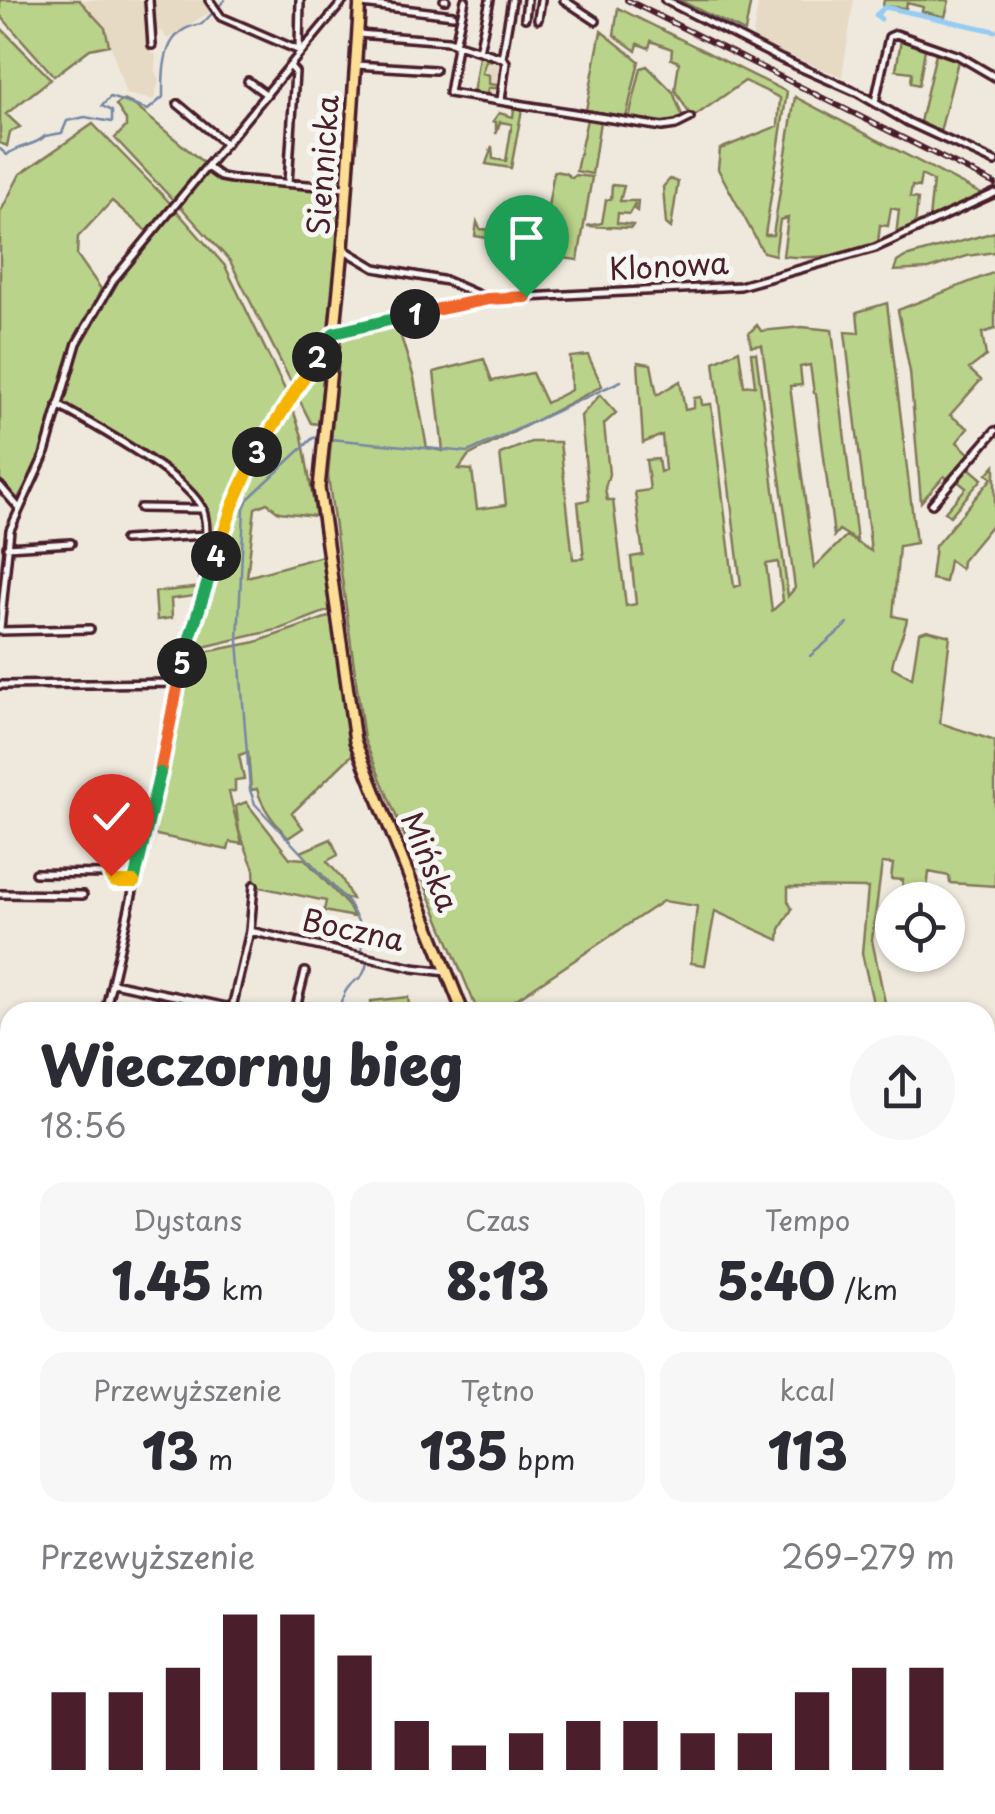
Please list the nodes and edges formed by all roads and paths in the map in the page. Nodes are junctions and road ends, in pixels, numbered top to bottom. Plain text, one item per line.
1 (149, 0) edge
2 (208, 0) edge
3 (300, 0) edge
4 (344, 0) edge
5 (466, 0) edge
6 (490, 0) edge
7 (512, 0) edge
8 (528, 0) edge
9 (541, 0) edge
10 (564, 0) edge
11 (665, 0) edge
12 (360, 2) edge
13 (453, 15) dead end
14 (525, 18) dead end
15 (538, 19) dead end
16 (596, 22) dead end
17 (358, 34) junction
18 (152, 45) dead end
19 (456, 45) junction
20 (300, 51) junction
21 (478, 52) junction
22 (502, 58) junction
23 (356, 65) junction
24 (290, 66) junction
25 (435, 70) dead end
26 (995, 77) edge
27 (248, 81) dead end
28 (267, 95) junction
29 (501, 100) junction
30 (876, 102) junction
31 (178, 104) dead end
32 (690, 118) dead end
33 (226, 144) junction
34 (995, 162) edge
35 (208, 165) junction
36 (288, 184) junction
37 (348, 188) junction
38 (993, 194) edge
39 (995, 203) edge
40 (344, 249) junction
41 (488, 299) junction
42 (334, 333) junction
43 (58, 406) junction
44 (995, 431) edge
45 (0, 486) edge
46 (932, 504) dead end
47 (19, 508) junction
48 (140, 508) dead end
49 (203, 509) junction
50 (205, 535) junction
51 (124, 540) dead end
52 (72, 544) dead end
53 (7, 546) junction
54 (206, 590) junction
55 (90, 629) dead end
56 (0, 630) edge
57 (177, 683) junction
58 (0, 685) edge
59 (352, 728) joint
60 (35, 873) dead end
61 (134, 883) junction
62 (254, 886) dead end
63 (0, 894) edge
64 (83, 895) dead end
65 (250, 932) junction
66 (305, 972) dead end
67 (446, 972) junction
68 (114, 983) junction
69 (108, 1002) edge
70 (197, 1002) edge
71 (234, 1002) edge
72 (298, 1002) edge
73 (459, 1002) edge

1 - 18 street
2 - 20 street
3 - 20 street
4 - 20 street
5 - 19 street
6 - 21 street
7 - 22 street
8 - 14 street
9 - 15 street
10 - 16 street
11 - 30 street
12 - 13 street
12 - 17 main road, Siennicka
17 - 19 street
17 - 23 main road, Siennicka
19 - 21 street
19 - 29 street
20 - 24 street
21 - 22 street
22 - 29 street
23 - 25 street
23 - 37 main road, Siennicka
24 - 28 street
24 - 36 street
26 - 30 street
27 - 28 street
28 - 33 street
29 - 32 street
30 - 34 street
31 - 33 street
33 - 35 street
35 - 36 street
35 - 43 street
36 - 37 street
37 - 40 main road, Siennicka
38 - 39 street
38 - 41 street, Klonowa
40 - 41 street, Klonowa
40 - 42 main road, Siennicka
41 - 42 street
42 - 54 street
42 - 59 main road, Siennicka
43 - 47 street
43 - 49 street
44 - 46 street
45 - 47 street
47 - 53 street
48 - 49 street
49 - 50 street
50 - 51 street
50 - 54 street
52 - 53 street
53 - 56 street
54 - 57 street
55 - 56 street
57 - 58 street
57 - 61 street
59 - 67 main road, Mińska
60 - 61 street
61 - 68 street
62 - 65 street
63 - 64 street
65 - 67 street, Boczna
65 - 71 street
66 - 72 street
67 - 73 main road, Mińska
68 - 69 street
68 - 70 street

